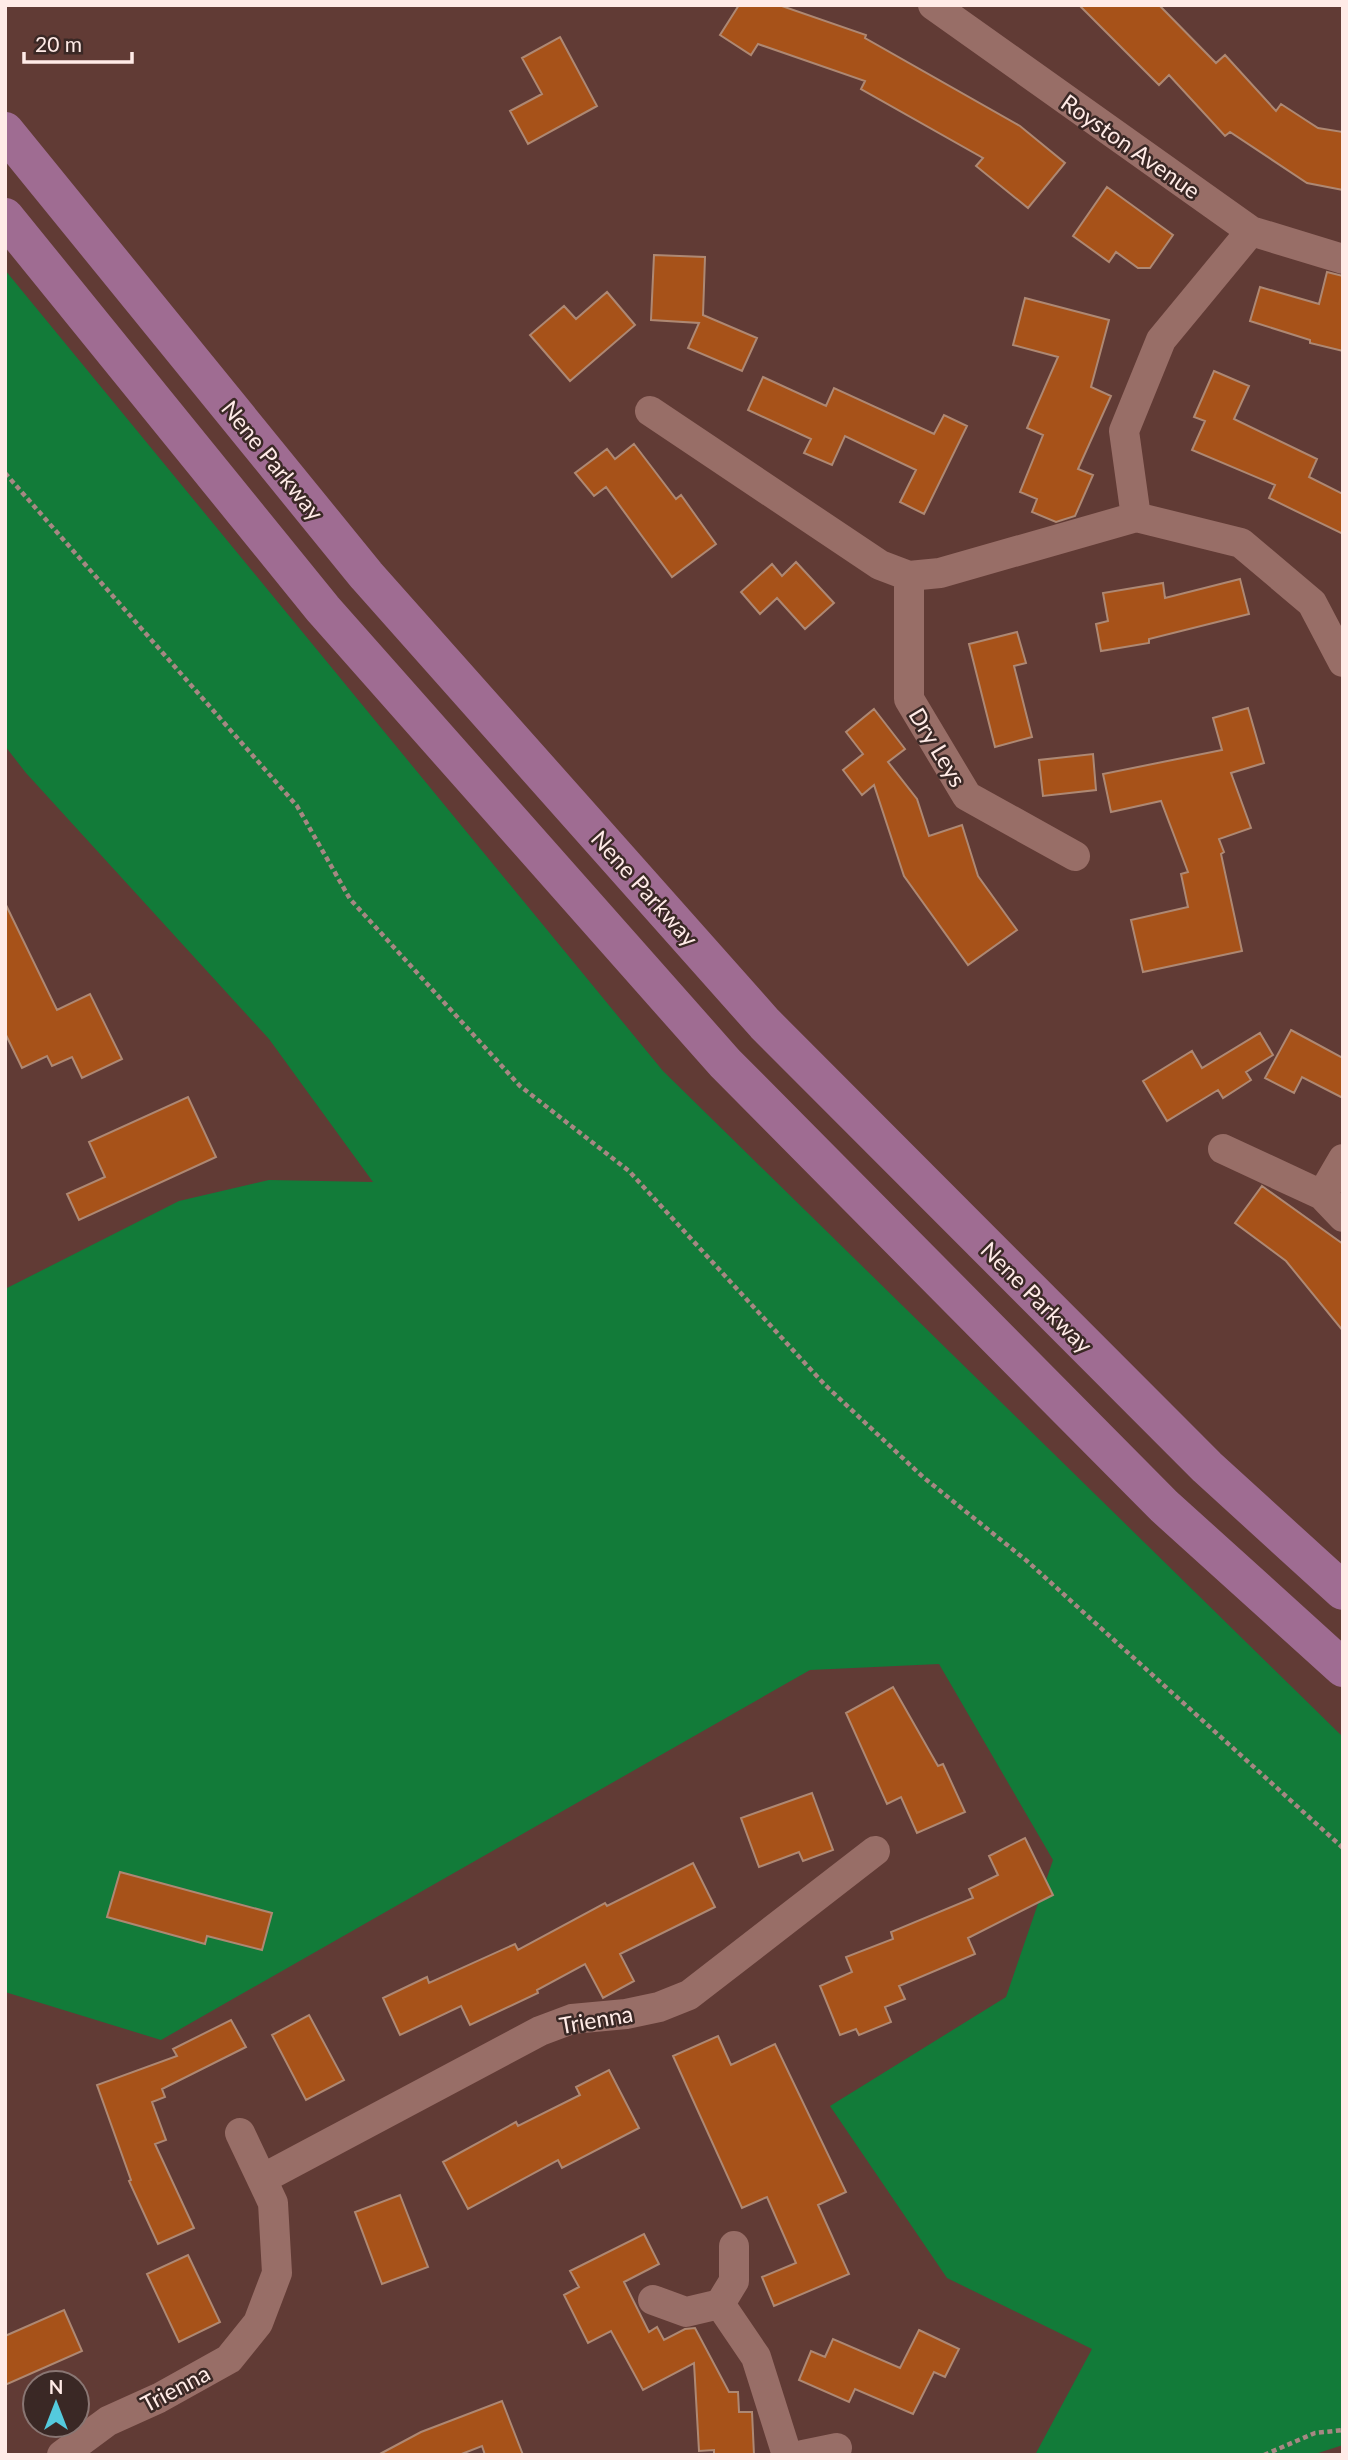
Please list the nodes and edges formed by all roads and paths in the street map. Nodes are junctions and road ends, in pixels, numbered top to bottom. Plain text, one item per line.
1 (933, 5) edge
2 (5, 131) edge
3 (5, 217) edge
4 (1251, 231) junction
5 (1343, 259) edge
6 (650, 411) dead end
7 (5, 473) edge
8 (1136, 517) junction
9 (909, 576) junction
10 (1343, 662) edge
11 (1075, 856) dead end
12 (1223, 1149) dead end
13 (1343, 1159) edge
14 (1322, 1195) junction
15 (1343, 1217) edge
16 (1343, 1591) edge
17 (1343, 1668) edge
18 (1343, 1847) edge
19 (875, 1851) dead end
20 (240, 2133) dead end
21 (262, 2179) junction
22 (734, 2246) dead end
23 (653, 2300) dead end
24 (720, 2304) junction
25 (1343, 2430) edge
26 (837, 2448) dead end
27 (62, 2455) edge
28 (787, 2455) edge
29 (803, 2455) edge
30 (1264, 2455) edge

1 - 4 street, Royston Avenue
2 - 16 highway, Nene Parkway
3 - 17 highway
4 - 5 street, Royston Avenue
4 - 8 street
6 - 9 street
7 - 18 path
8 - 9 street
8 - 10 street
9 - 11 street, Dry Leys
12 - 14 street
13 - 14 street
14 - 15 street
19 - 21 street, Trienna
20 - 21 street, Trienna
21 - 27 street, Trienna
22 - 24 street
23 - 24 street
24 - 28 street
25 - 30 path
26 - 29 street

